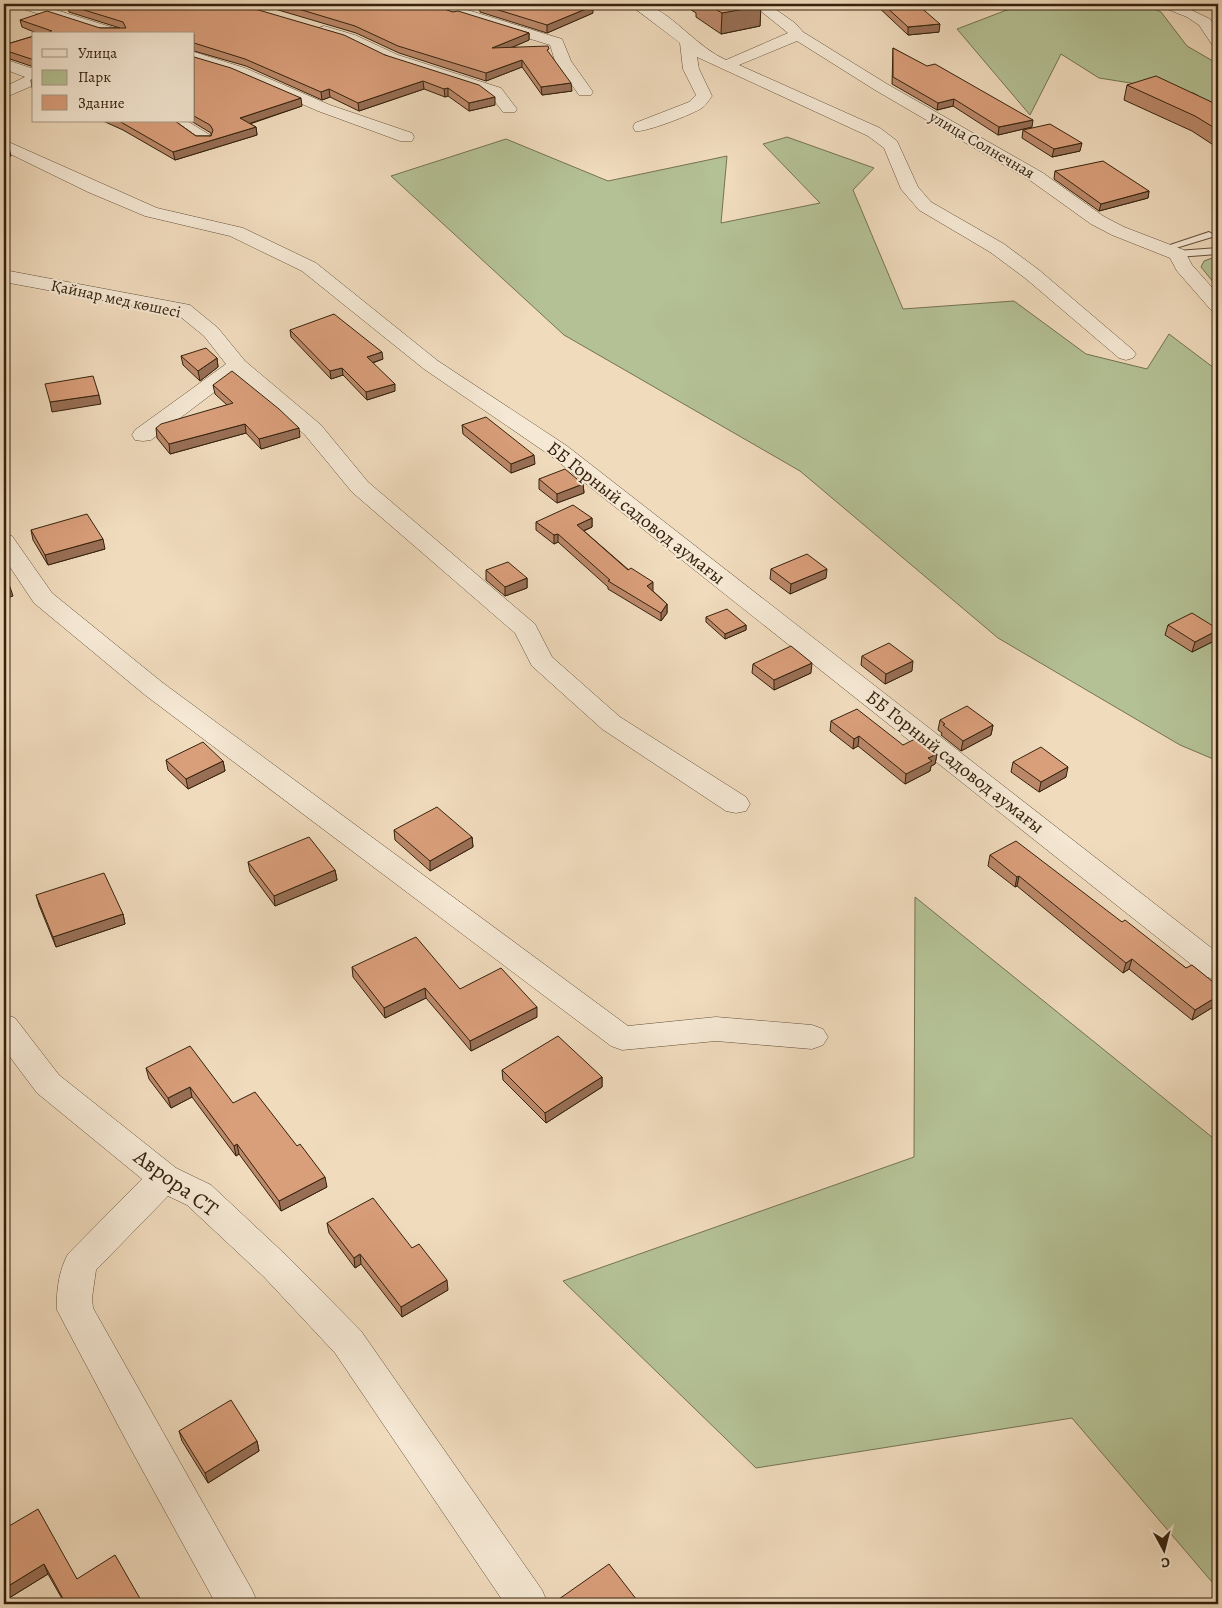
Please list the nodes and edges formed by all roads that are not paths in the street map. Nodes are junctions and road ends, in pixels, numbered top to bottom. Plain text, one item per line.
1 (22, 4) edge
2 (433, 4) edge
3 (636, 4) edge
4 (759, 4) edge
5 (1166, 4) edge
6 (1212, 23) edge
7 (313, 28) edge
8 (113, 32) edge
9 (798, 35) junction
10 (688, 42) junction
11 (1218, 43) edge
12 (195, 57) edge
13 (4, 64) edge
14 (726, 65) junction
15 (32, 74) edge
16 (32, 80) edge
17 (585, 92) dead end
18 (4, 93) edge
19 (509, 109) dead end
20 (177, 122) edge
21 (641, 127) dead end
22 (406, 136) dead end
23 (204, 139) edge
24 (4, 145) edge
25 (1210, 235) dead end
26 (1171, 251) junction
27 (1218, 251) edge
28 (4, 276) edge
29 (1218, 306) edge
30 (1126, 354) dead end
31 (238, 365) junction
32 (144, 435) dead end
33 (4, 541) edge
34 (736, 804) dead end
35 (1218, 969) edge
36 (4, 1026) edge
37 (812, 1037) dead end
38 (164, 1178) junction
39 (238, 1604) edge
40 (528, 1604) edge

1 - 8 street
2 - 17 street
3 - 10 street
4 - 9 street, улица Солнечная
5 - 6 street
6 - 11 street
7 - 19 street
9 - 14 street
9 - 26 street, улица Солнечная
10 - 14 street
10 - 21 street
12 - 22 street
13 - 15 street
14 - 30 street
16 - 18 street
20 - 23 street
24 - 35 street, ББ Горный садовод аумағы
25 - 26 lane
26 - 27 lane
26 - 29 street
28 - 31 street, Қайнар мед көшесі
31 - 32 street
31 - 34 street, Қайнар мед көшесі
33 - 37 street
36 - 38 street, Аврора СТ
38 - 39 street
38 - 40 street, Аврора СТ

